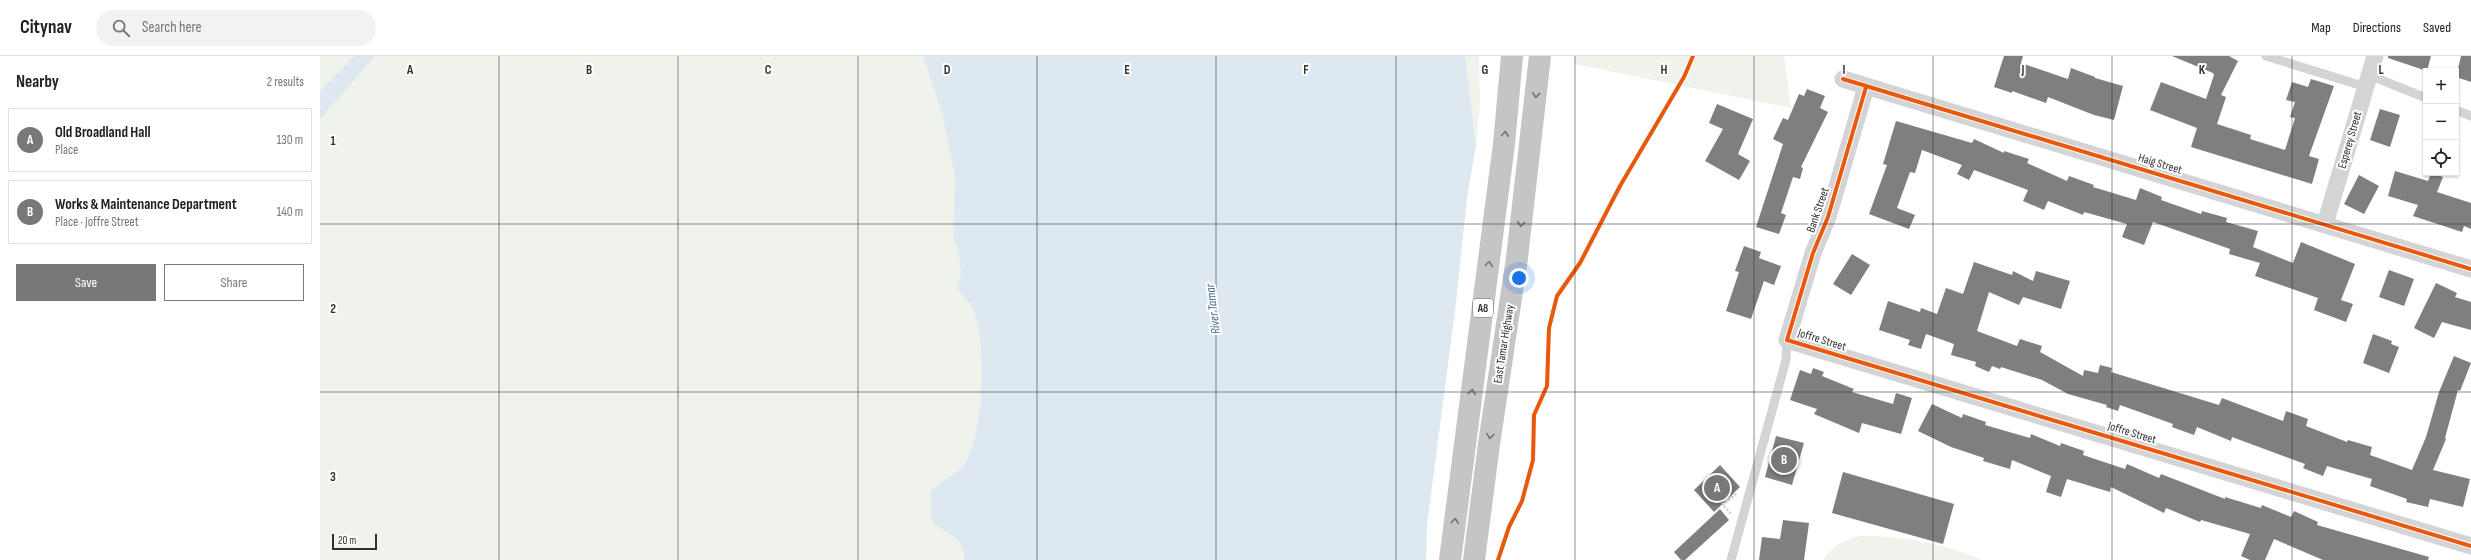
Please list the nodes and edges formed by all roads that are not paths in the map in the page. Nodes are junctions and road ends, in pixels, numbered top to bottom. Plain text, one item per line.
1 (1512, 56) edge
2 (1540, 56) edge
3 (2266, 56) edge
4 (2375, 56) edge
5 (1843, 79) dead end
6 (2367, 81) junction
7 (1866, 87) junction
8 (2423, 97) edge
9 (2459, 111) edge
10 (2471, 116) edge
11 (2325, 224) junction
12 (2471, 269) edge
13 (1787, 340) junction
14 (2471, 546) edge
15 (1450, 560) edge
16 (1474, 560) edge
17 (1731, 560) edge

15 -> 1 highway, East Tamar Highway / A8
2 -> 16 highway, East Tamar Highway / A8
3 - 6 lane
4 - 6 street, Esperey Street
5 - 7 street, Haig Street
6 - 8 lane
6 - 11 street, Esperey Street
7 - 11 street, Haig Street
7 - 13 street, Bank Street
9 - 10 lane
11 - 12 street, Haig Street
13 - 14 street, Joffre Street
13 - 17 lane

